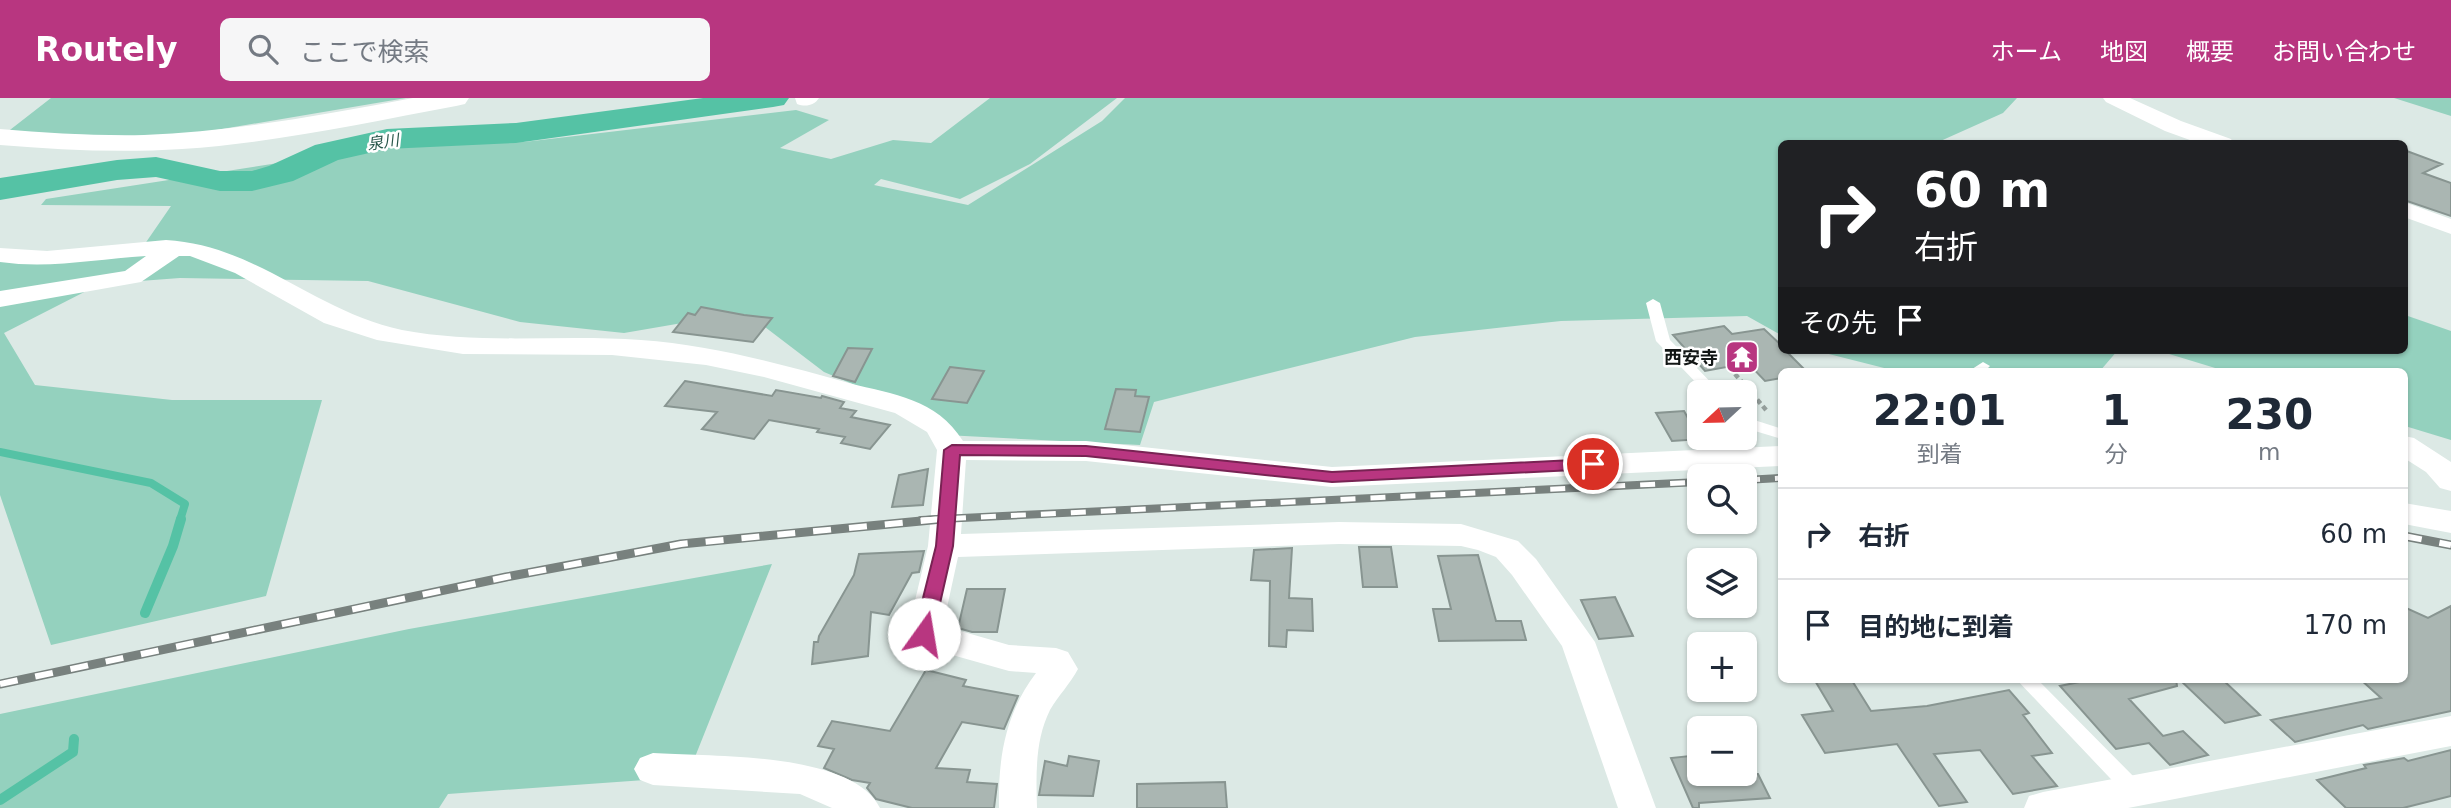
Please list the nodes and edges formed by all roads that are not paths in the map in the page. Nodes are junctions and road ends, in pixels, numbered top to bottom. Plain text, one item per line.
1 (456, 98) edge
2 (2113, 98) edge
3 (0, 137) edge
4 (2213, 140) edge
5 (2408, 211) edge
6 (2451, 227) edge
7 (174, 248) junction
8 (0, 255) edge
9 (0, 299) edge
10 (1653, 303) dead end
11 (1701, 380) edge
12 (1757, 427) edge
13 (1778, 433) edge
14 (2408, 448) edge
15 (952, 450) junction
16 (1778, 457) edge
17 (2451, 481) edge
18 (2408, 514) edge
19 (2451, 522) edge
20 (944, 546) junction
21 (2029, 683) edge
22 (2451, 732) edge
23 (653, 769) dead end
24 (2134, 790) junction
25 (861, 808) edge
26 (1018, 808) edge
27 (1637, 808) edge
28 (2043, 808) edge

1 - 3 street
2 - 4 street
5 - 6 street
7 - 8 street
7 - 9 street
7 - 15 street
10 - 11 lane
12 - 13 lane
14 - 17 street
15 - 16 street
15 - 20 street
18 - 19 street
20 - 26 street
20 - 27 street
21 - 24 lane
22 - 24 street
23 - 25 street
24 - 28 street

